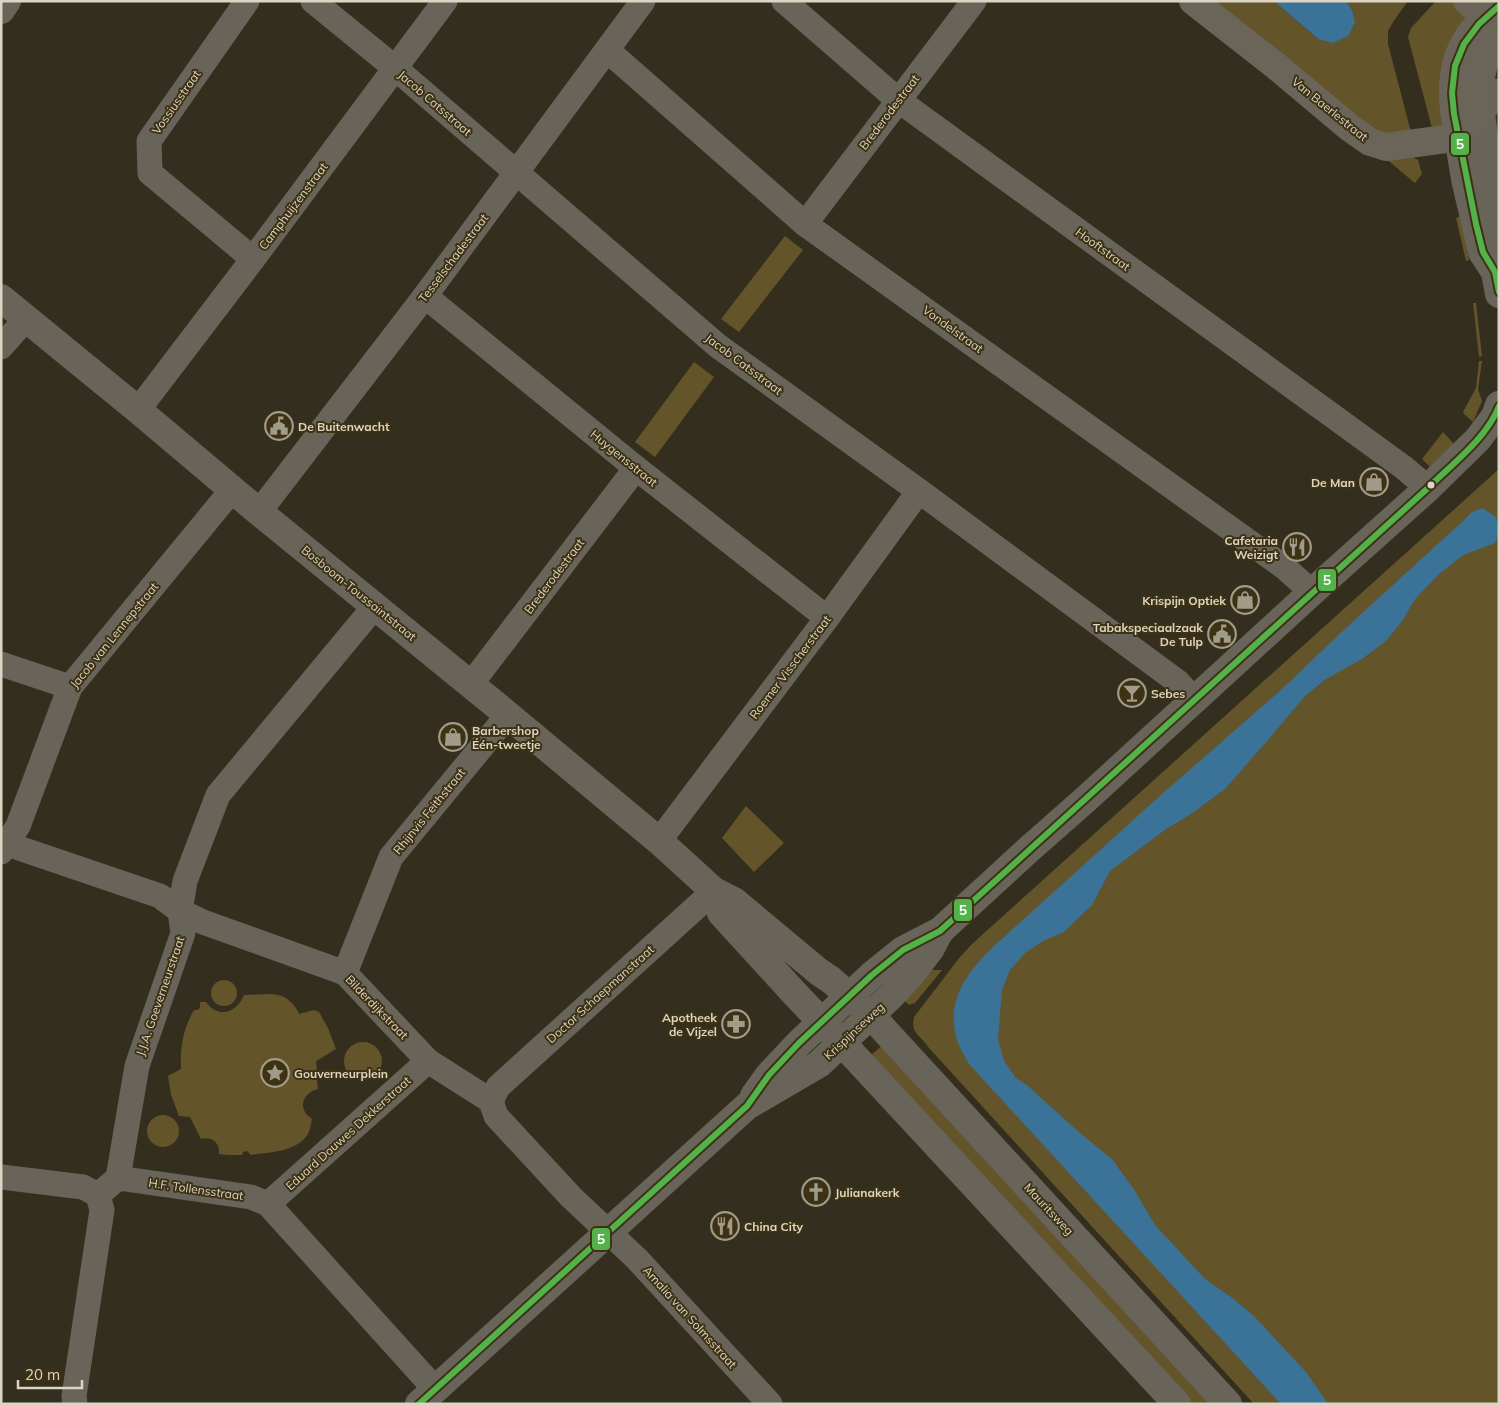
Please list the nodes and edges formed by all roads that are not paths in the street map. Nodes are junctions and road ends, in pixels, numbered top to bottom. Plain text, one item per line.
1 (8, 1) edge
2 (247, 1) edge
3 (313, 1) edge
4 (445, 1) edge
5 (643, 1) edge
6 (784, 1) edge
7 (974, 1) edge
8 (1194, 1) edge
9 (1484, 8) edge
10 (1, 10) edge
11 (1499, 39) edge
12 (607, 50) junction
13 (395, 68) junction
14 (1499, 91) edge
15 (898, 100) junction
16 (1481, 114) junction
17 (1458, 136) junction
18 (517, 172) junction
19 (805, 224) junction
20 (1499, 243) edge
21 (254, 259) junction
22 (1497, 274) edge
23 (425, 296) junction
24 (1, 298) edge
25 (26, 319) junction
26 (1, 347) edge
27 (1499, 405) edge
28 (138, 410) junction
29 (636, 468) junction
30 (1428, 488) junction
31 (232, 490) junction
32 (920, 491) junction
33 (259, 512) junction
34 (1312, 592) junction
35 (375, 606) junction
36 (827, 618) junction
37 (1, 664) edge
38 (471, 684) junction
39 (70, 687) junction
40 (1195, 701) junction
41 (508, 714) junction
42 (659, 841) junction
43 (3, 846) edge
44 (714, 891) junction
45 (180, 911) junction
46 (940, 932) junction
47 (345, 973) junction
48 (850, 996) junction
49 (871, 1015) junction
50 (822, 1022) junction
51 (841, 1043) junction
52 (428, 1061) junction
53 (491, 1101) junction
54 (747, 1106) junction
55 (1, 1177) edge
56 (118, 1178) junction
57 (98, 1196) junction
58 (268, 1204) junction
59 (608, 1232) junction
60 (427, 1397) edge
61 (75, 1404) edge
62 (770, 1404) edge
63 (1177, 1404) edge
64 (1228, 1404) edge

1 - 10 street
2 - 21 street, Vossiusstraat
3 - 13 street, Jacob Catsstraat
4 - 13 street, Camphuijzenstraat
5 - 12 street, Tesselschadestraat
6 - 15 street, Hooftstraat
7 - 15 street, Brederodestraat
8 - 17 main road, Van Baerlestraat
9 - 17 main road
11 - 16 main road
12 - 18 street, Tesselschadestraat
12 - 19 street, Vondelstraat
13 - 18 street, Jacob Catsstraat
13 - 21 street, Camphuijzenstraat
14 - 16 street
15 - 19 street, Brederodestraat
15 - 30 street, Hooftstraat
16 - 17 main road
16 - 20 street
17 - 22 street
18 - 23 street, Tesselschadestraat
18 - 32 street, Jacob Catsstraat
19 - 34 street, Vondelstraat
21 - 28 street, Camphuijzenstraat
23 - 29 street, Huygensstraat
23 - 33 street, Tesselschadestraat
24 - 25 street, Bosboom-Toussaintstraat
25 - 26 street
25 - 28 street, Bosboom-Toussaintstraat
27 - 30 street, Krispijnseweg
28 - 31 street, Bosboom-Toussaintstraat
29 - 36 street, Huygensstraat
29 - 38 street, Brederodestraat
30 - 34 street, Krispijnseweg
31 - 33 street, Bosboom-Toussaintstraat
31 - 39 street, Jacob van Lennepstraat
32 - 36 street, Roemer Visscherstraat
32 - 40 street, Jacob Catsstraat
33 - 35 street, Bosboom-Toussaintstraat
34 - 40 street, Krispijnseweg
35 - 38 street, Bosboom-Toussaintstraat
35 - 45 street, J.J.A. Goeverneurstraat
36 - 42 street, Roemer Visscherstraat
37 - 39 street
38 - 41 street, Bosboom-Toussaintstraat
39 - 43 street, Jacob van Lennepstraat
40 - 46 street, Krispijnseweg
41 - 42 street, Bosboom-Toussaintstraat
41 - 47 street, Rhijnvis Feithstraat
42 - 44 street, Bosboom-Toussaintstraat
43 - 45 street, Bilderdijkstraat
44 - 48 street, Bosboom-Toussaintstraat
44 - 50 street, Bosboom-Toussaintstraat
44 - 53 street, Doctor Schaepmanstraat
45 - 47 street, Bilderdijkstraat
45 - 56 street, J.J.A. Goeverneurstraat
46 - 48 street, Krispijnseweg
46 - 49 street, Krispijnseweg
47 - 52 street, Bilderdijkstraat
48 - 49 street, Bosboom-Toussaintstraat
48 - 50 street, Krispijnseweg
49 - 51 street, Krispijnseweg
49 - 64 street, Mauritsweg
50 - 51 street, Bosboom-Toussaintstraat
50 - 54 street, Krispijnseweg
51 - 54 street, Krispijnseweg
51 - 63 street
52 - 53 street, Bilderdijkstraat
52 - 58 street, Eduard Douwes Dekkerstraat
53 - 59 street
54 - 59 street, Krispijnseweg
55 - 57 street
56 - 57 street
56 - 58 street, H.F. Tollensstraat
57 - 61 street
58 - 60 street, H.F. Tollensstraat
59 - 60 street, Krispijnseweg
59 - 62 street, Amalia van Solmsstraat

